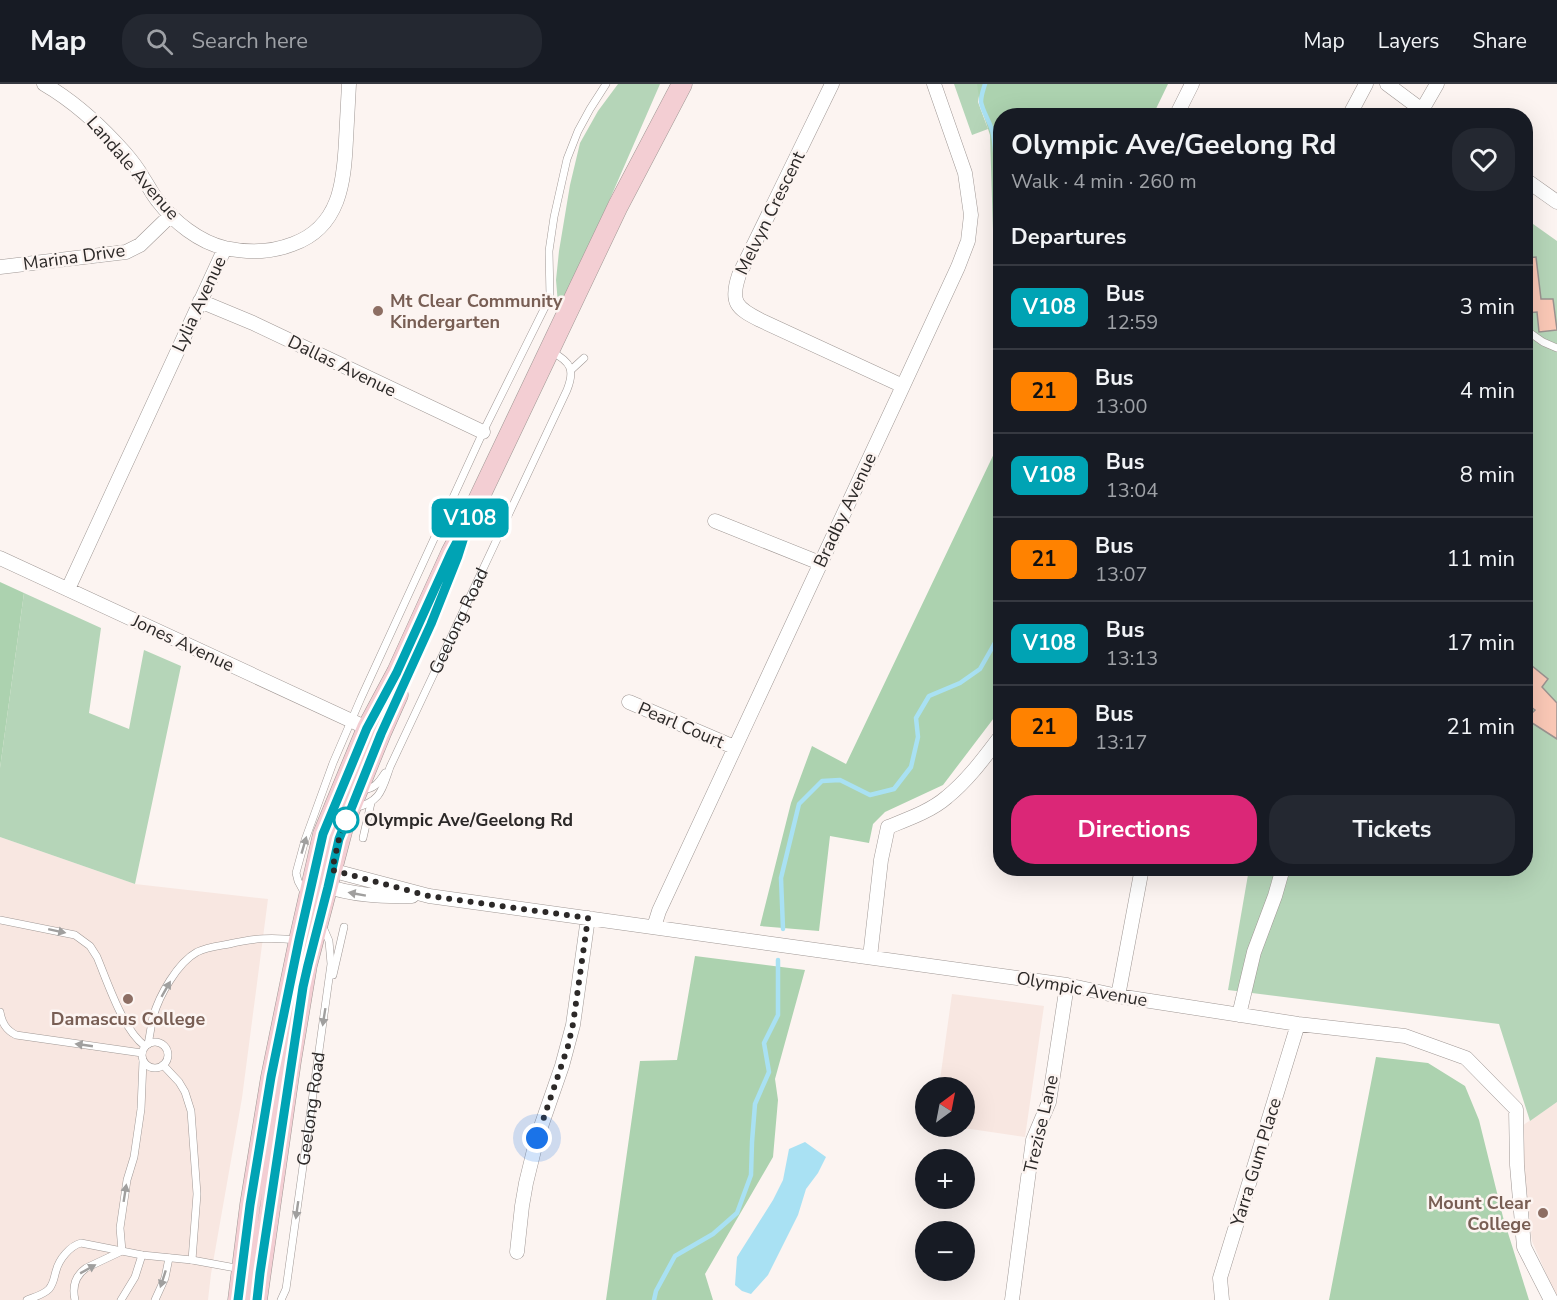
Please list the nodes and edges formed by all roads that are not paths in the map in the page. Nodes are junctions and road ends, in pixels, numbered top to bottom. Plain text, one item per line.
1 (44, 84) edge
2 (349, 84) edge
3 (606, 84) edge
4 (668, 84) edge
5 (682, 84) edge
6 (832, 84) edge
7 (934, 84) edge
8 (1192, 84) edge
9 (1366, 84) edge
10 (1387, 84) edge
11 (1437, 84) edge
12 (1180, 108) edge
13 (1352, 108) edge
14 (1419, 108) edge
15 (1428, 108) edge
16 (1533, 185) edge
17 (1557, 202) edge
18 (618, 206) junction
19 (171, 215) junction
20 (225, 248) junction
21 (0, 267) edge
22 (201, 301) junction
23 (1533, 335) edge
24 (1557, 348) edge
25 (549, 351) junction
26 (584, 358) dead end
27 (571, 370) junction
28 (903, 386) junction
29 (483, 432) junction
30 (715, 520) dead end
31 (0, 558) edge
32 (820, 563) junction
33 (68, 589) junction
34 (629, 702) dead end
35 (366, 727) junction
36 (993, 745) edge
37 (734, 747) junction
38 (390, 766) junction
39 (351, 799) junction
40 (363, 838) dead end
41 (1140, 876) edge
42 (1281, 876) edge
43 (319, 881) junction
44 (588, 918) junction
45 (319, 919) junction
46 (0, 920) edge
47 (344, 927) dead end
48 (654, 927) junction
49 (299, 940) junction
50 (870, 957) junction
51 (1067, 985) junction
52 (328, 995) junction
53 (1118, 996) junction
54 (0, 1012) edge
55 (1239, 1015) junction
56 (1298, 1024) junction
57 (145, 1051) junction
58 (163, 1065) junction
59 (122, 1251) junction
60 (517, 1251) dead end
61 (142, 1255) junction
62 (169, 1258) junction
63 (192, 1260) junction
64 (250, 1271) junction
65 (27, 1300) edge
66 (75, 1300) edge
67 (121, 1300) edge
68 (155, 1300) edge
69 (238, 1300) edge
70 (257, 1300) edge
71 (281, 1300) edge
72 (1012, 1300) edge
73 (1222, 1300) edge
74 (1551, 1300) edge

1 - 19 street, Landale Avenue
2 - 20 street, Lylia Avenue
3 - 29 lane
4 - 18 main road, Geelong Road
5 - 18 main road, Geelong Road
6 - 28 street, Melvyn Crescent
7 - 28 street, Bradby Avenue
8 - 12 street
9 - 13 street
10 - 14 street
11 - 15 street
16 - 17 street
18 - 25 main road, Geelong Road
19 - 20 street, Landale Avenue
19 - 21 street, Marina Drive
20 - 22 street, Lylia Avenue
22 - 29 street, Dallas Avenue
22 - 33 street, Lylia Avenue
23 - 24 lane
25 - 27 lane
25 - 35 main road, Geelong Road
26 - 27 lane
27 - 38 lane, Geelong Road
28 - 32 street, Bradby Avenue
29 - 35 lane
30 - 32 street
31 - 33 street, Jones Avenue
32 - 37 street, Bradby Avenue
33 - 35 street, Jones Avenue
34 - 37 street, Pearl Court
35 - 39 main road, Geelong Road
43 -> 35 lane
36 - 50 street
37 - 48 street, Bradby Avenue
38 - 39 lane, Geelong Road
38 - 39 lane, Geelong Road
39 - 40 lane
39 - 43 main road, Geelong Road
41 - 53 street
42 - 55 street
43 - 44 street, Olympic Avenue
43 - 45 main road, Geelong Road
43 - 49 main road, Geelong Road
44 - 48 street, Olympic Avenue
44 - 60 street
45 - 52 lane, Geelong Road
45 - 64 main road, Geelong Road
46 -> 57 lane
47 - 52 lane
48 - 50 street, Olympic Avenue
57 -> 49 lane
49 - 64 main road, Geelong Road
50 - 51 street, Olympic Avenue
51 - 53 street, Olympic Avenue
51 - 72 street, Trezise Lane
52 -> 71 lane, Geelong Road
53 - 55 street, Olympic Avenue
57 -> 54 lane
55 - 56 street, Olympic Avenue
56 - 73 street, Yarra Gum Place
56 - 74 street, Olympic Avenue
57 - 58 lane
57 - 58 lane
59 -> 57 lane
58 - 63 lane
59 - 61 lane
59 - 65 lane
66 -> 59 lane
61 - 62 lane
61 - 67 lane
62 - 63 lane
62 -> 68 lane
63 - 64 lane
64 - 69 main road, Geelong Road
64 - 70 main road, Geelong Road

